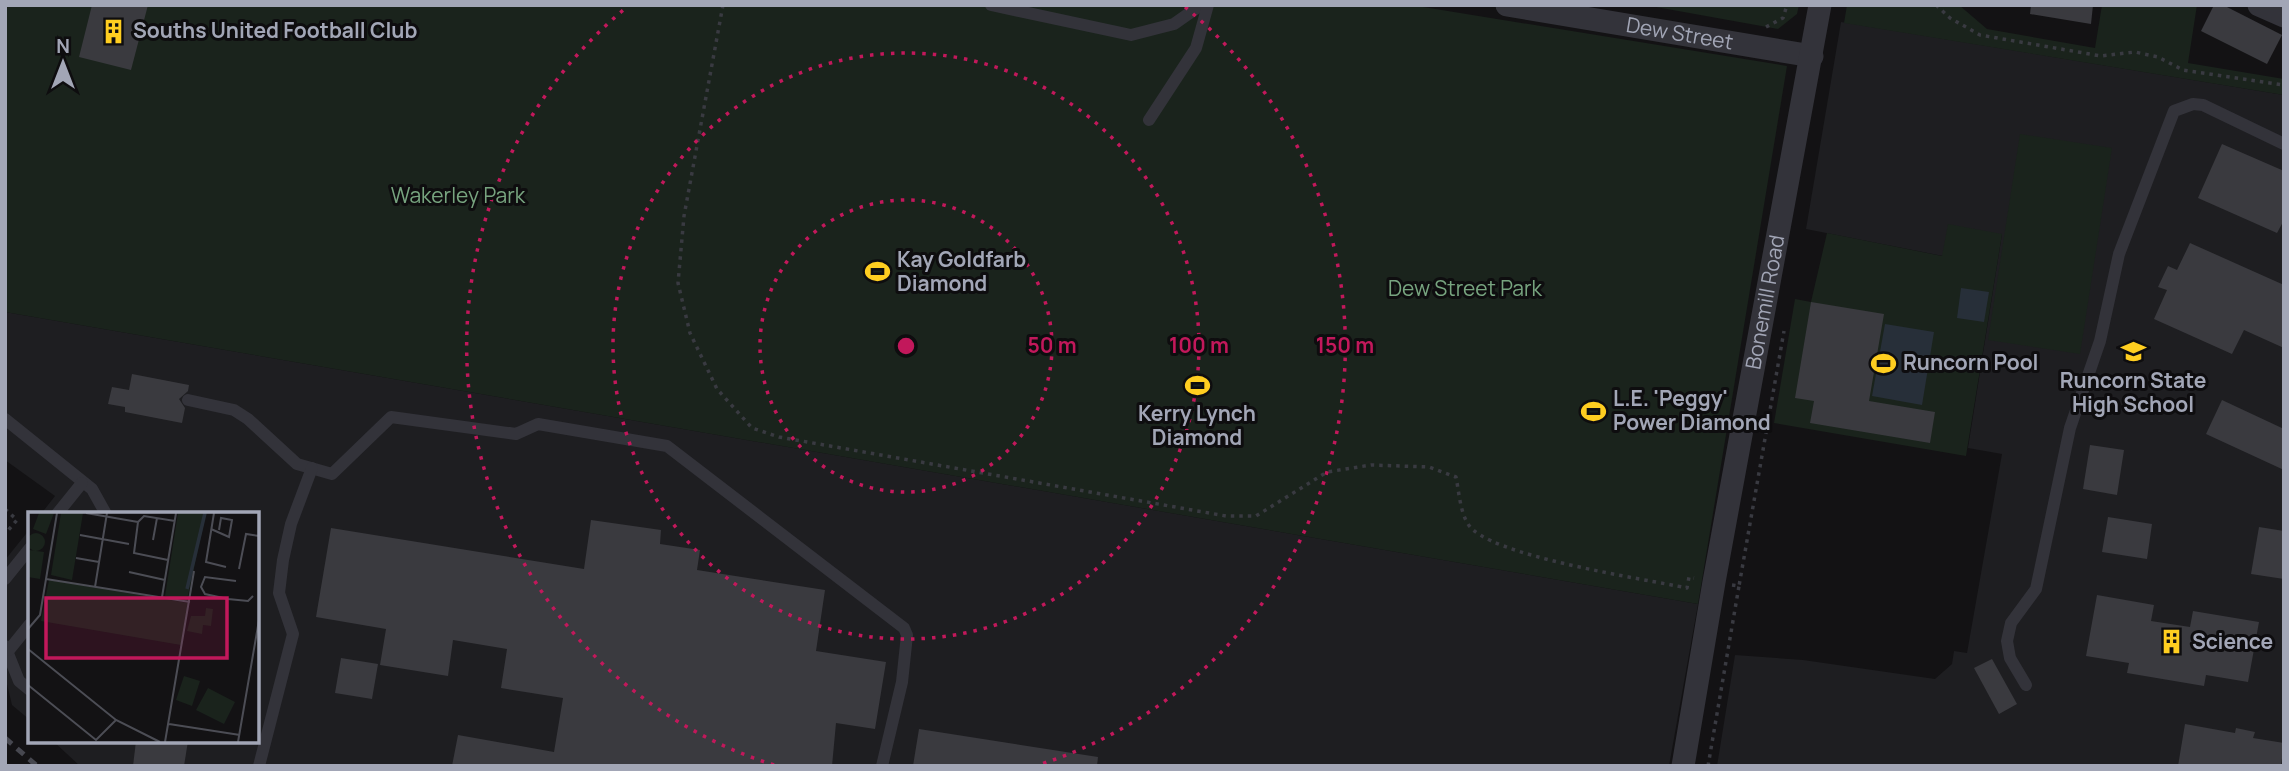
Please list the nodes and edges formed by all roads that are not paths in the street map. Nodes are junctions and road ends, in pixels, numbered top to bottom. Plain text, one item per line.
1 (991, 5) edge
2 (1201, 5) edge
3 (1208, 5) edge
4 (1507, 5) edge
5 (1820, 5) edge
6 (2259, 5) edge
7 (2284, 16) edge
8 (1812, 56) junction
9 (1149, 120) dead end
10 (2284, 144) edge
11 (188, 400) dead end
12 (5, 419) edge
13 (312, 468) junction
14 (82, 483) junction
15 (59, 512) edge
16 (105, 512) edge
17 (28, 550) edge
18 (5, 579) edge
19 (28, 626) edge
20 (7, 648) edge
21 (2025, 685) dead end
22 (28, 688) edge
23 (259, 766) edge
24 (882, 766) edge
25 (1683, 766) edge

1 - 2 lane
3 - 9 lane
4 - 8 street, Dew Street
5 - 8 street, Bonemill Road
6 - 7 street
8 - 25 street, Bonemill Road
10 - 21 lane
11 - 13 lane
12 - 14 lane
13 - 23 lane
13 - 24 lane
14 - 15 lane
14 - 16 lane
17 - 18 lane
19 - 20 lane
20 - 22 lane

